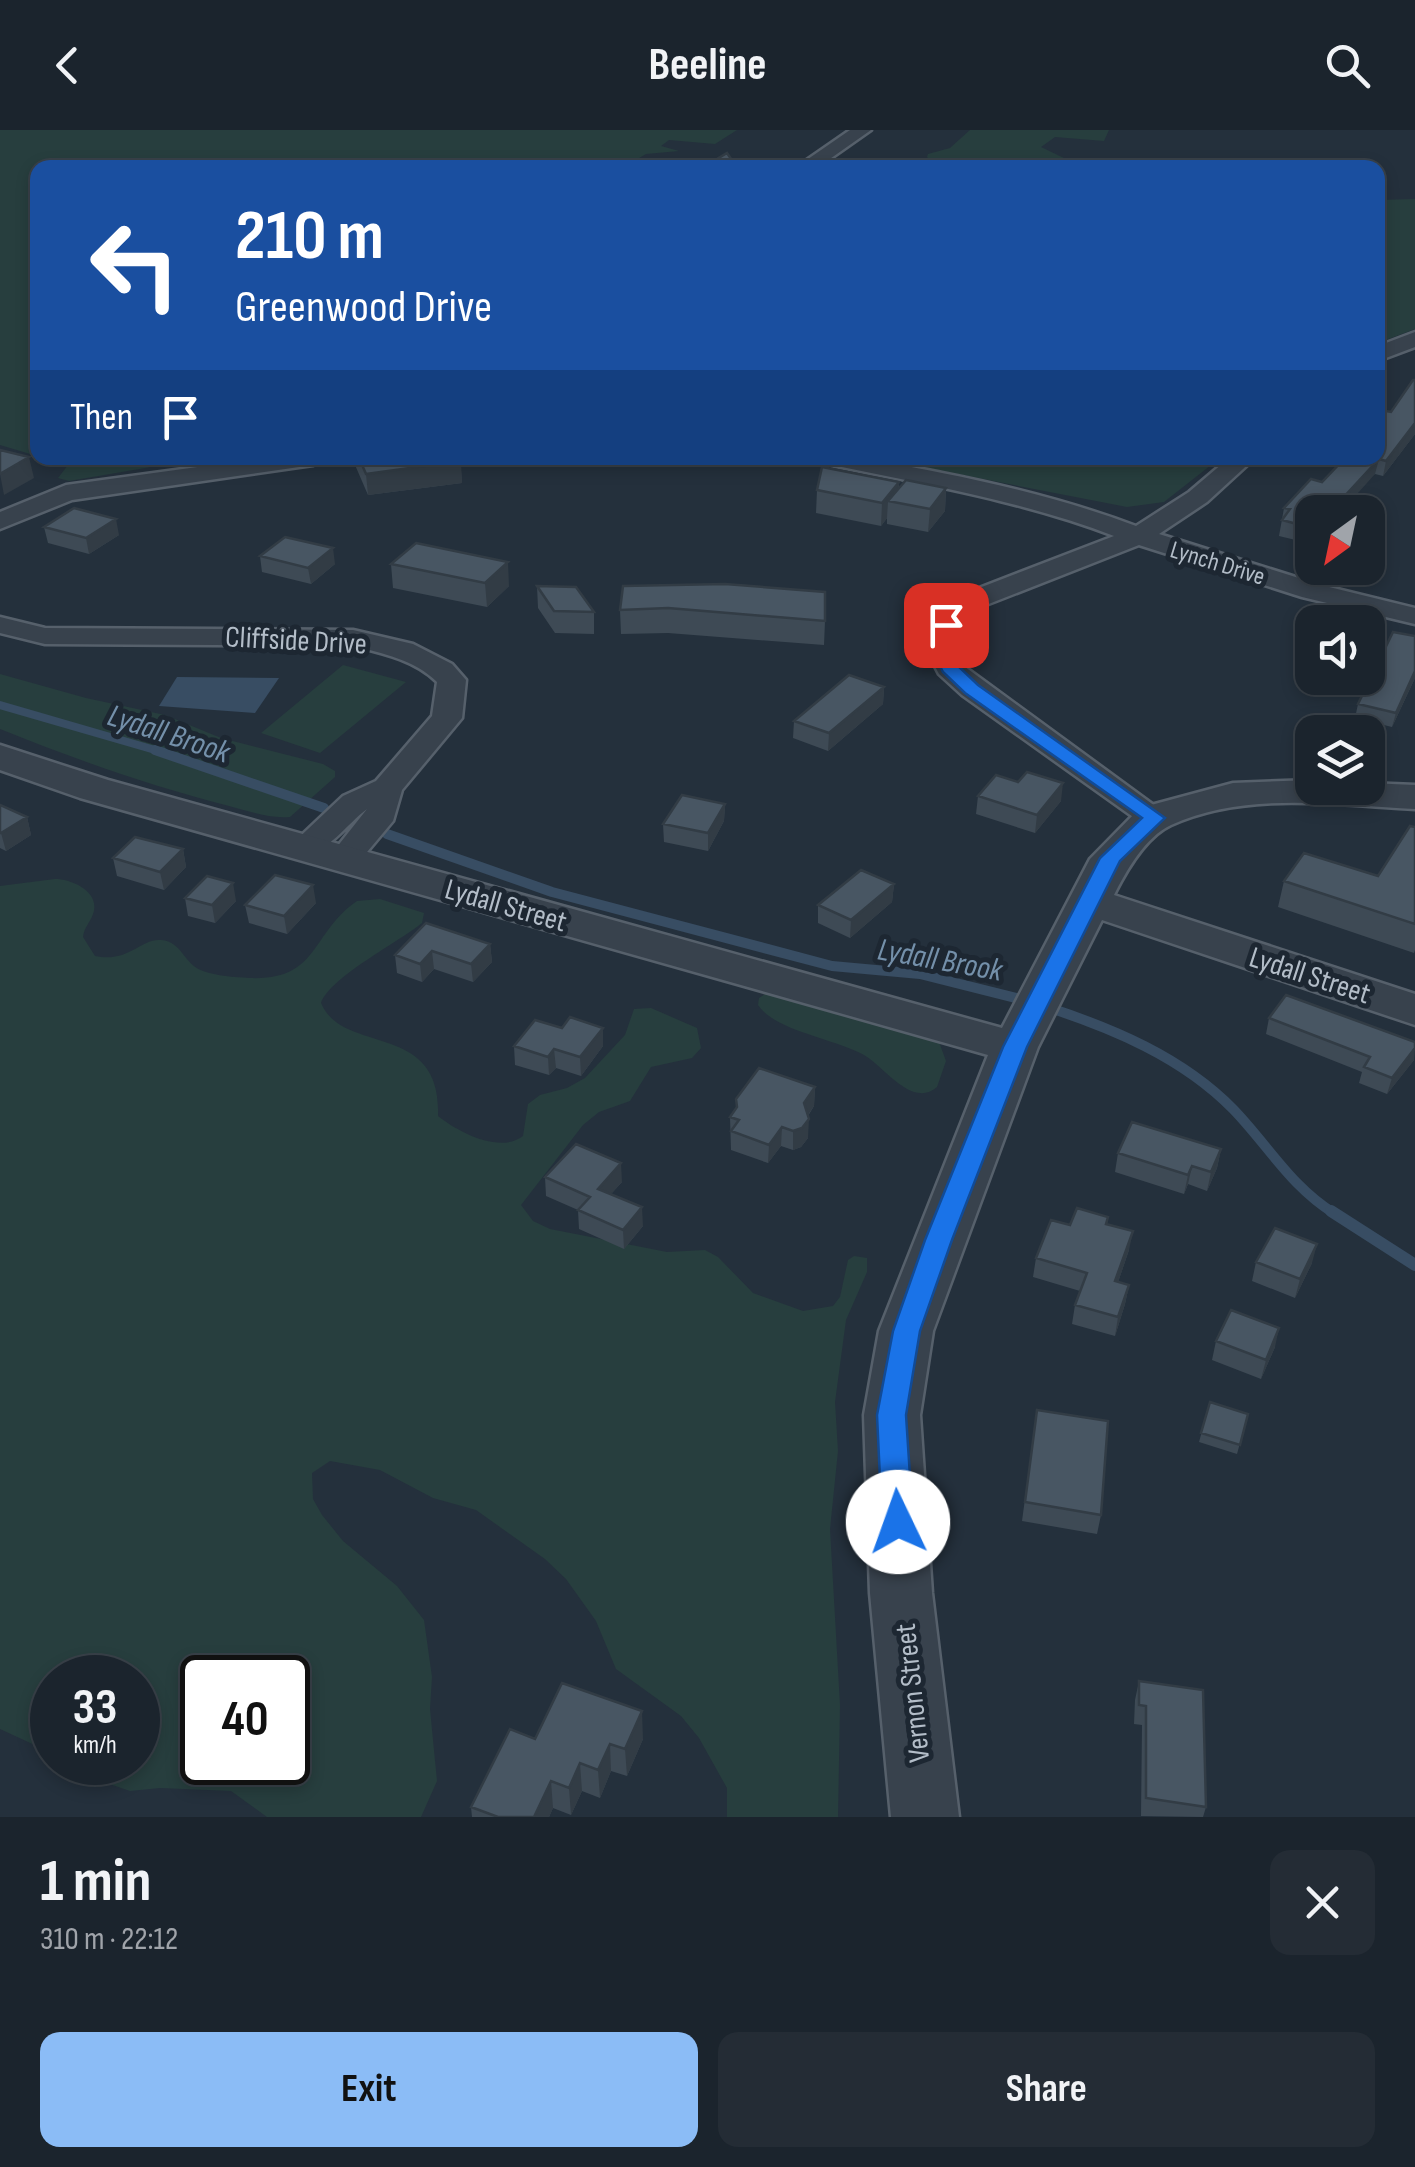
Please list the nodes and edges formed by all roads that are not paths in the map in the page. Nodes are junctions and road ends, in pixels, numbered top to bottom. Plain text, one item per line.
1 (862, 130) edge
2 (816, 160) edge
3 (1415, 339) edge
4 (1385, 351) edge
5 (263, 465) edge
6 (866, 465) edge
7 (1235, 465) edge
8 (0, 520) edge
9 (1138, 536) junction
10 (1415, 616) edge
11 (0, 625) edge
12 (0, 757) edge
13 (1415, 796) edge
14 (1154, 818) junction
15 (353, 823) junction
16 (1092, 902) junction
17 (1415, 1010) edge
18 (1030, 1018) junction
19 (926, 1817) edge

1 - 2 street
3 - 4 street
5 - 8 street
6 - 9 street
7 - 9 street
9 - 10 street, Lynch Drive
9 - 14 street
11 - 15 street, Cliffside Drive
12 - 15 street, Lydall Street
13 - 14 street, Vernon Street
14 - 16 street, Vernon Street
15 - 18 street, Lydall Street
16 - 17 street, Lydall Street
16 - 18 street, Vernon Street
18 - 19 street, Vernon Street

